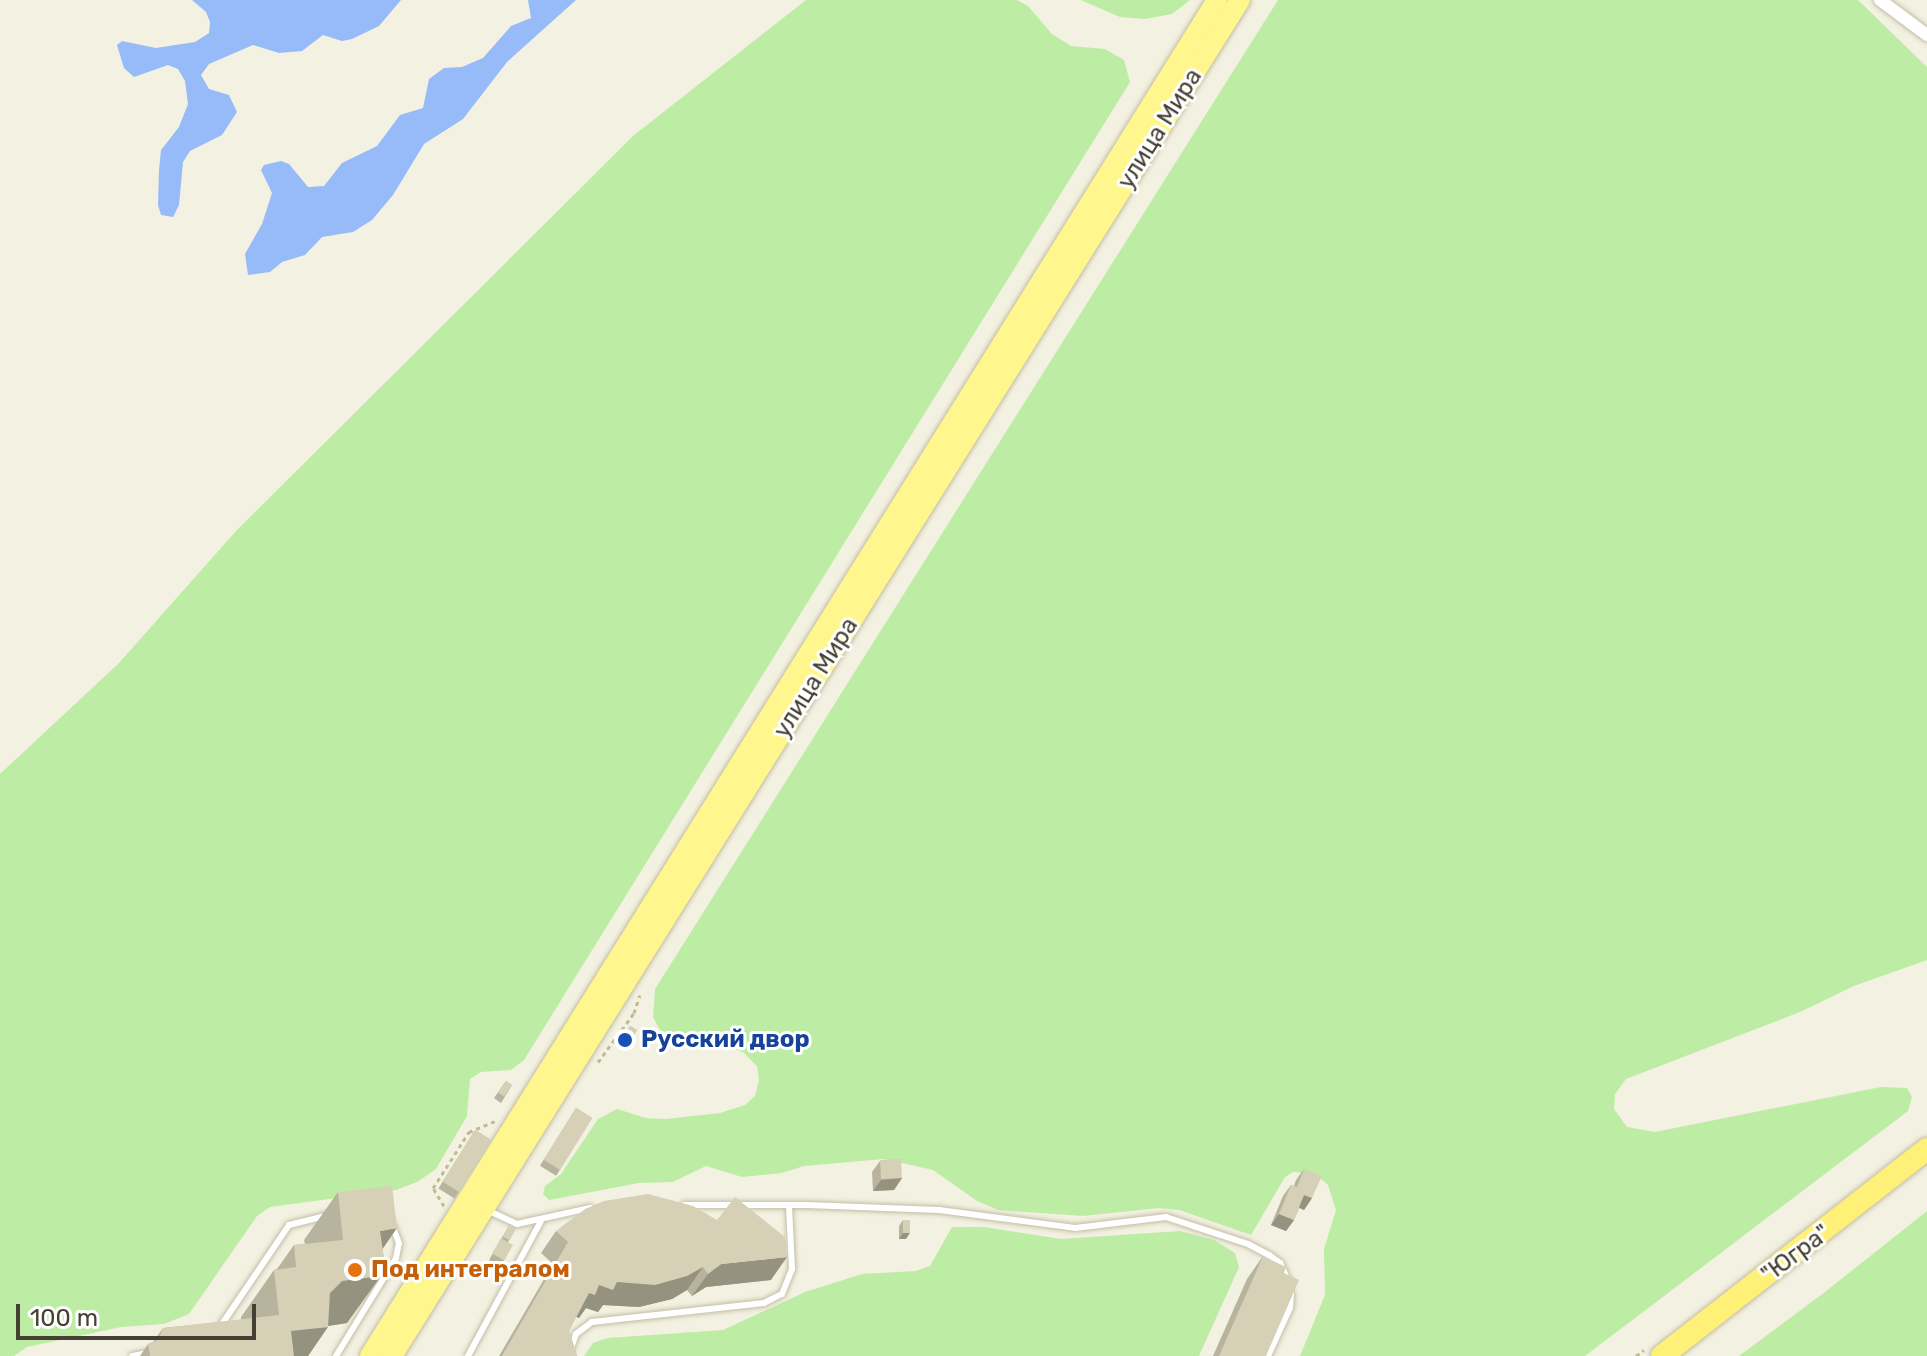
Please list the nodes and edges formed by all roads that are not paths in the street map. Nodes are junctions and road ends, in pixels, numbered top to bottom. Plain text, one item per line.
1 (1217, 0) edge
2 (1240, 0) edge
3 (1880, 0) edge
4 (1927, 35) edge
5 (1927, 1149) edge
6 (476, 1203) junction
7 (677, 1204) edge
8 (789, 1205) junction
9 (594, 1207) edge
10 (339, 1214) edge
11 (389, 1219) edge
12 (541, 1221) junction
13 (207, 1338) edge
14 (157, 1351) edge
15 (132, 1356) edge
16 (336, 1356) edge
17 (370, 1356) edge
18 (392, 1356) edge
19 (468, 1356) edge
20 (568, 1356) edge
21 (1268, 1356) edge
22 (1662, 1356) edge

1 - 6 main road, улица Мира
2 - 6 main road, улица Мира
3 - 4 street
5 - 22 highway, "Югра"
6 - 12 lane
6 - 17 main road, улица Мира
6 - 18 main road, улица Мира
7 - 8 lane
8 - 20 lane
8 - 21 lane
9 - 12 lane
10 - 13 lane
11 - 16 lane
12 - 19 lane
14 - 15 lane

